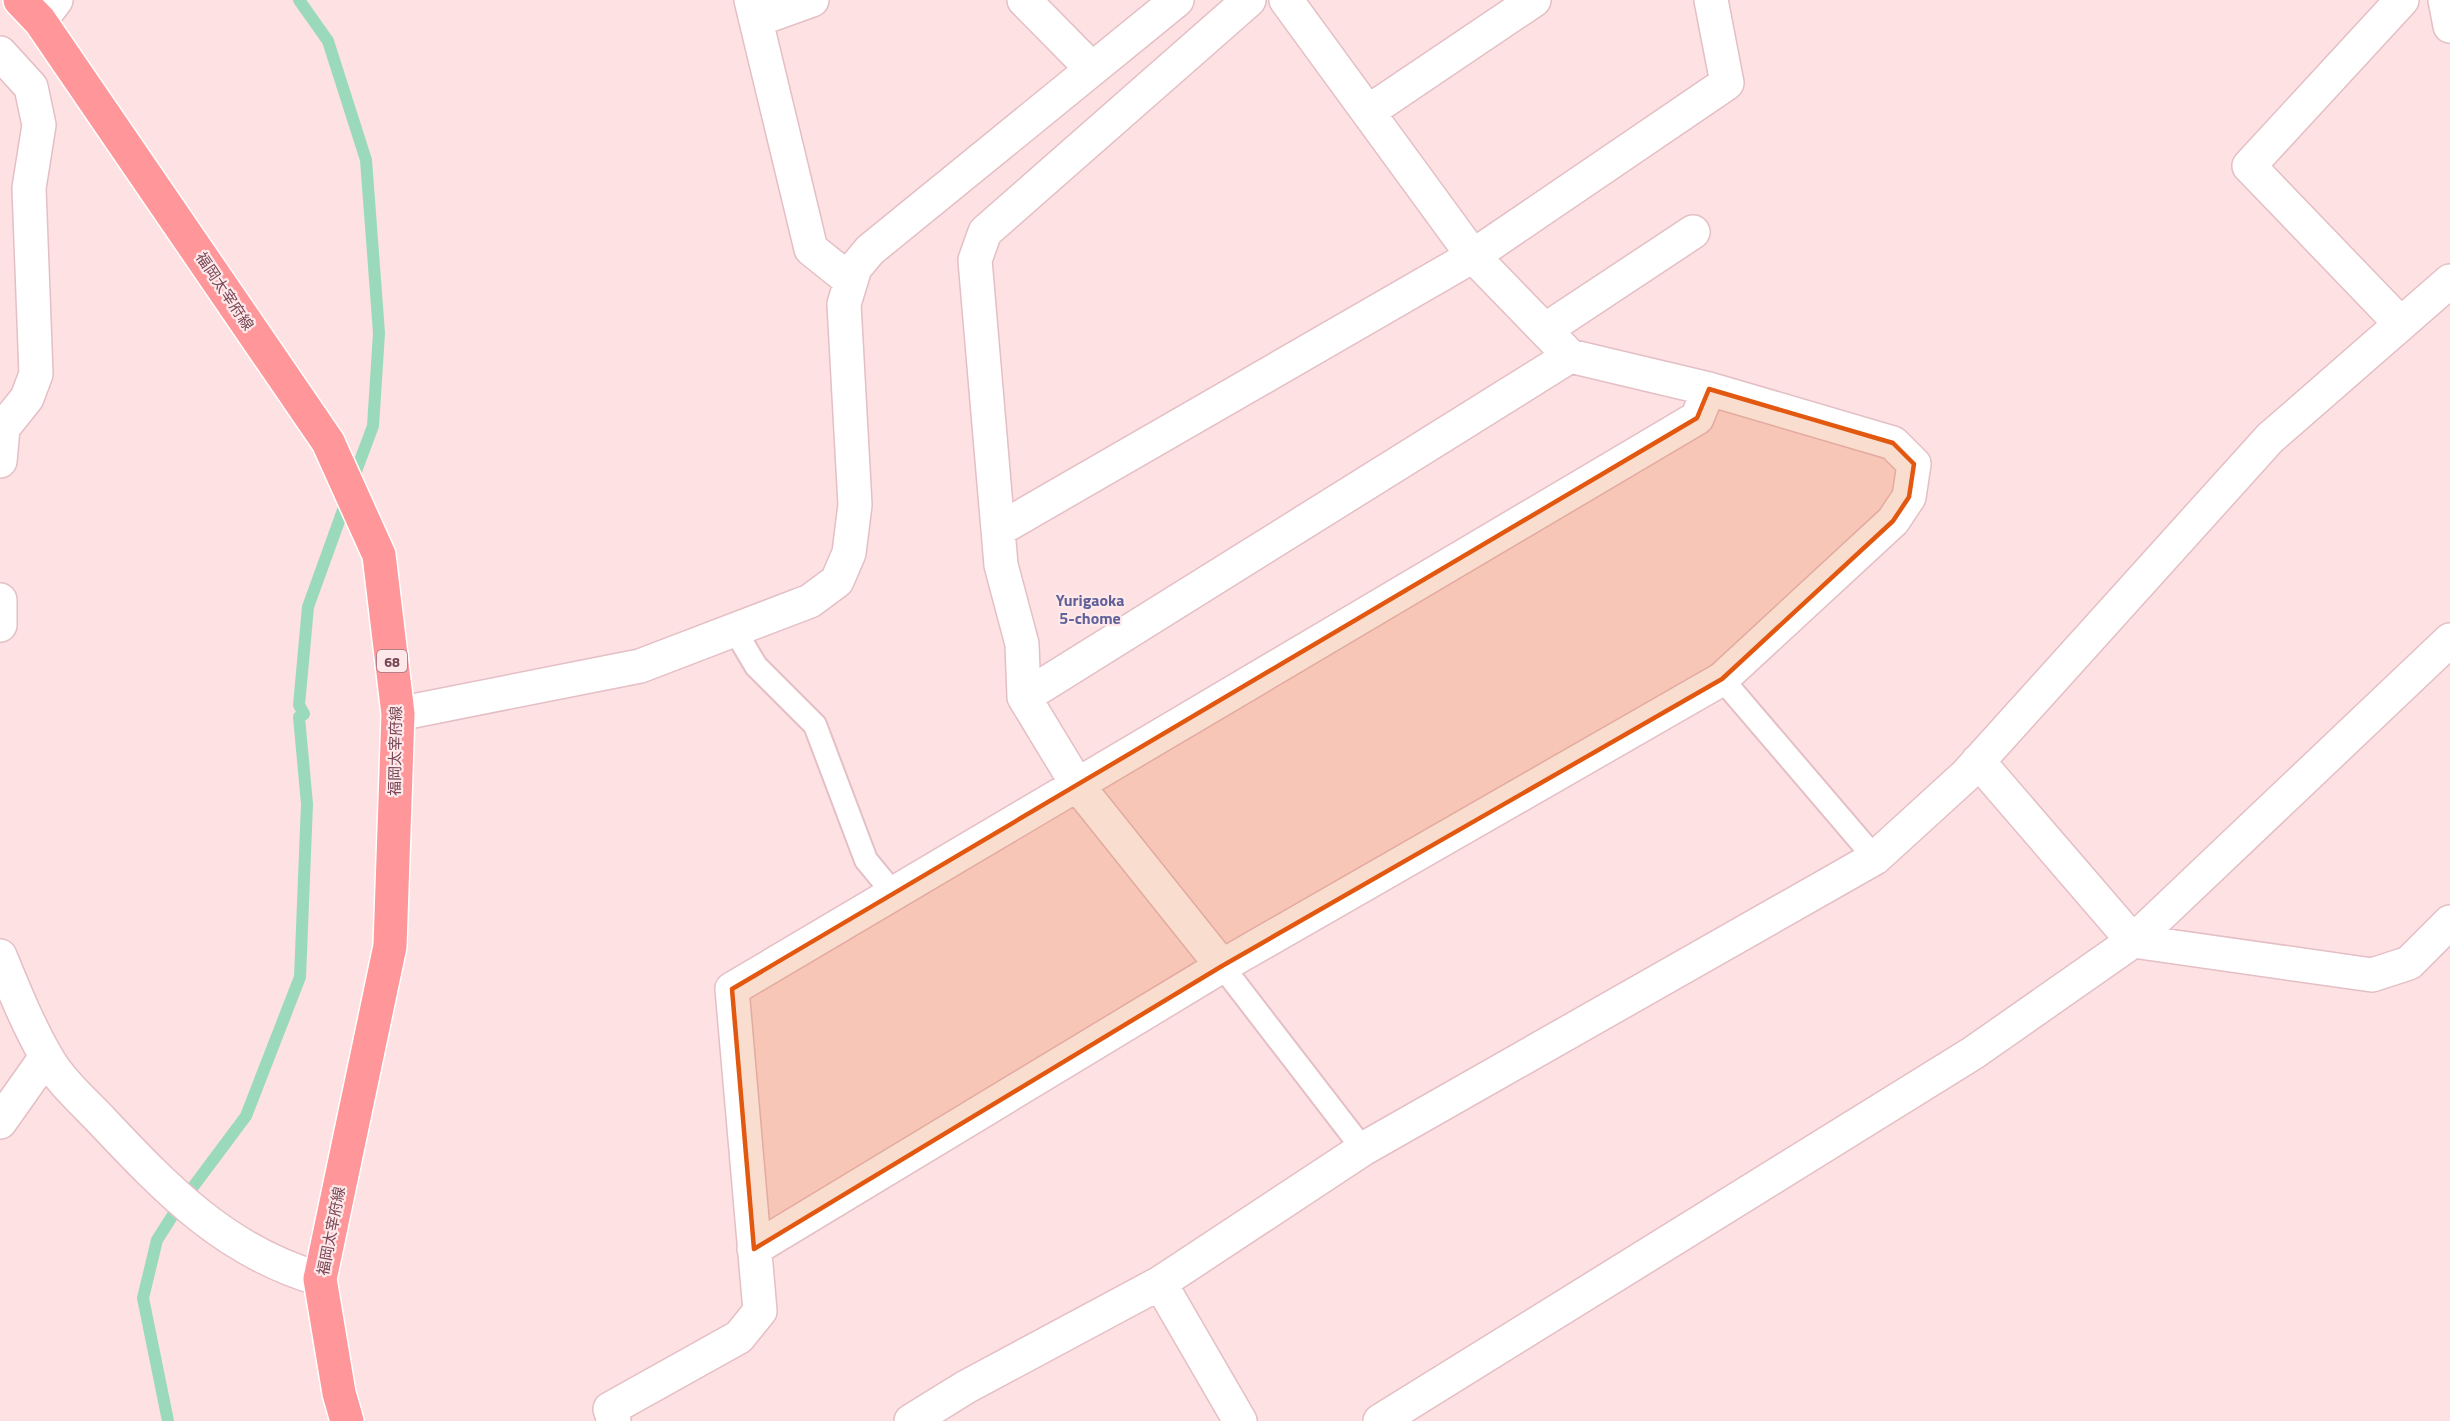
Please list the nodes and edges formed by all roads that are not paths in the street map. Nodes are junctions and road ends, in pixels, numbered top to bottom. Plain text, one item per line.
1 (812, 0) edge
2 (1024, 0) edge
3 (1177, 0) edge
4 (1249, 0) edge
5 (1286, 0) edge
6 (1534, 0) edge
7 (1711, 0) edge
8 (2402, 0) edge
9 (2445, 0) edge
10 (39, 7) edge
11 (754, 10) edge
12 (2450, 26) edge
13 (0, 53) edge
14 (1092, 69) junction
15 (1368, 112) junction
16 (1693, 232) dead end
17 (1473, 256) junction
18 (851, 281) junction
19 (2450, 281) edge
20 (2400, 323) junction
21 (1545, 330) junction
22 (1570, 356) junction
23 (1709, 390) junction
24 (2, 428) edge
25 (0, 461) edge
26 (998, 530) junction
27 (0, 600) edge
28 (0, 625) edge
29 (735, 629) junction
30 (2450, 640) edge
31 (1722, 679) junction
32 (1024, 697) junction
33 (398, 714) junction
34 (1978, 761) junction
35 (1078, 786) junction
36 (1875, 858) junction
37 (894, 894) junction
38 (2450, 922) edge
39 (2133, 941) junction
40 (0, 956) edge
41 (1222, 966) junction
42 (46, 1058) junction
43 (0, 1122) edge
44 (1363, 1149) junction
45 (754, 1249) junction
46 (320, 1280) junction
47 (1160, 1283) junction
48 (347, 1421) edge
49 (614, 1421) edge
50 (911, 1421) edge
51 (1240, 1421) edge
52 (1380, 1421) edge

1 - 11 street
2 - 14 street
3 - 14 street
4 - 26 street
5 - 15 street
6 - 15 street
7 - 17 street
8 - 20 street
9 - 12 street
10 - 33 main road, 福岡太宰府線 / 68
11 - 18 street
13 - 24 street
14 - 18 street
15 - 17 street
16 - 21 street
17 - 21 street
17 - 26 street
18 - 29 street
19 - 20 street
20 - 34 street
21 - 22 street
22 - 23 street
22 - 32 street
23 - 31 street
23 - 35 street
24 - 25 street
26 - 32 street
27 - 28 street
29 - 33 street
29 - 37 lane
30 - 39 street
31 - 36 lane
31 - 41 street
32 - 35 street
33 - 46 main road, 福岡太宰府線 / 68
34 - 36 street
34 - 39 street
35 - 37 street
35 - 41 street
36 - 44 street
37 - 45 street
38 - 39 street
39 - 52 street
40 - 42 street
41 - 44 lane
41 - 45 street
42 - 43 street
42 - 46 street
44 - 47 street
45 - 49 street
46 - 48 main road, 福岡太宰府線 / 68
47 - 50 street
47 - 51 street

